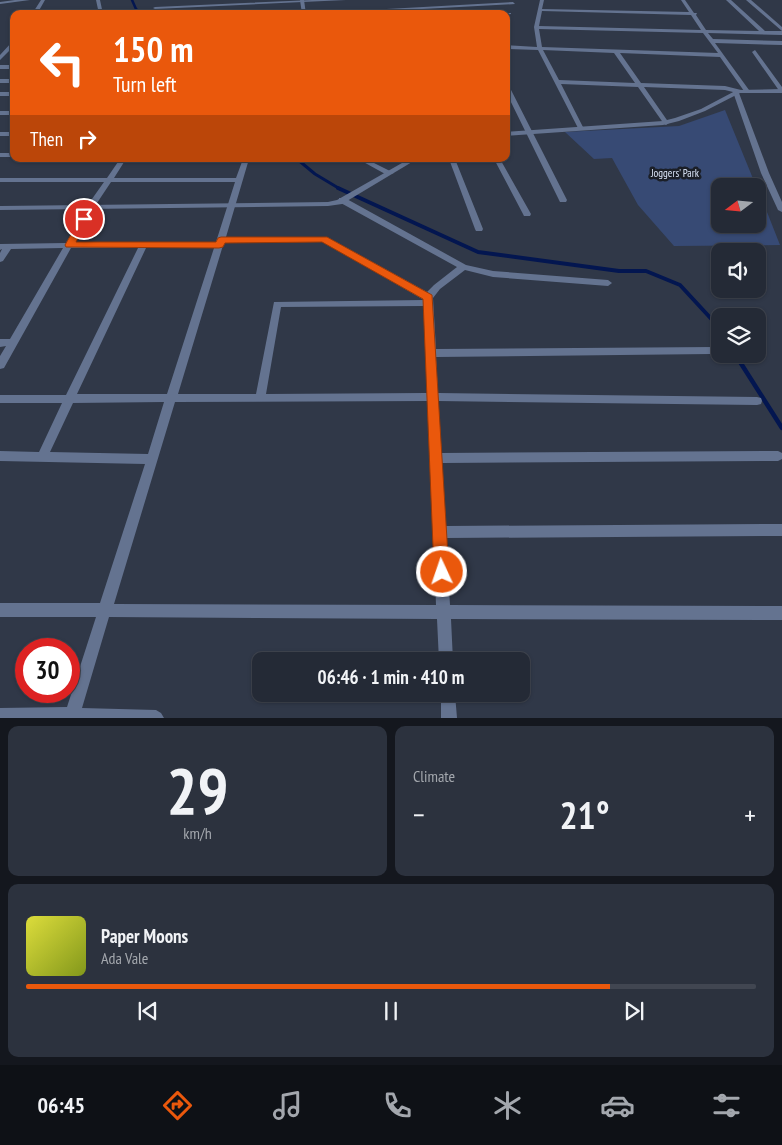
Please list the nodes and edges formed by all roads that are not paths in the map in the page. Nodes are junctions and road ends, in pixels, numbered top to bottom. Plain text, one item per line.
1 (18, 0) edge
2 (28, 0) edge
3 (213, 0) edge
4 (344, 0) edge
5 (410, 0) edge
6 (542, 0) edge
7 (683, 0) edge
8 (728, 0) edge
9 (748, 0) edge
10 (302, 1) edge
11 (0, 3) edge
12 (513, 3) dead end
13 (212, 6) junction
14 (155, 8) dead end
15 (414, 8) junction
16 (210, 10) edge
17 (377, 10) edge
18 (539, 10) junction
19 (695, 14) junction
20 (536, 28) junction
21 (705, 31) junction
22 (763, 32) junction
23 (782, 32) edge
24 (772, 33) junction
25 (713, 41) junction
26 (781, 44) edge
27 (10, 47) edge
28 (510, 47) edge
29 (540, 49) junction
30 (616, 51) junction
31 (755, 52) dead end
32 (721, 55) junction
33 (1, 57) edge
34 (558, 82) junction
35 (640, 84) junction
36 (740, 91) junction
37 (782, 91) edge
38 (510, 94) edge
39 (666, 123) junction
40 (581, 129) junction
41 (529, 132) junction
42 (510, 134) edge
43 (121, 162) edge
44 (245, 162) edge
45 (367, 162) edge
46 (409, 162) edge
47 (453, 162) edge
48 (499, 162) edge
49 (390, 173) junction
50 (110, 179) junction
51 (0, 180) edge
52 (240, 180) junction
53 (770, 183) junction
54 (782, 184) edge
55 (344, 199) junction
56 (563, 200) dead end
57 (232, 205) junction
58 (91, 206) junction
59 (0, 208) edge
60 (782, 210) edge
61 (527, 214) dead end
62 (479, 229) dead end
63 (220, 242) junction
64 (70, 245) junction
65 (143, 245) junction
66 (4, 247) edge
67 (0, 260) edge
68 (463, 267) junction
69 (608, 283) dead end
70 (428, 300) junction
71 (13, 342) junction
72 (0, 343) edge
73 (711, 350) dead end
74 (430, 353) junction
75 (0, 365) edge
76 (433, 397) junction
77 (260, 398) junction
78 (0, 399) edge
79 (69, 399) junction
80 (171, 399) junction
81 (757, 401) dead end
82 (0, 456) edge
83 (778, 456) dead end
84 (42, 457) junction
85 (436, 458) junction
86 (152, 459) junction
87 (782, 530) edge
88 (440, 532) junction
89 (0, 610) edge
90 (105, 610) junction
91 (444, 612) junction
92 (782, 613) edge
93 (446, 652) edge
94 (448, 702) edge
95 (0, 716) edge
96 (71, 716) edge
97 (156, 718) edge
98 (449, 718) edge

1 - 2 street
1 - 11 street
3 - 13 street
4 - 10 street
5 - 15 street
6 - 18 street
7 - 19 street
8 - 22 street
9 - 23 street
10 - 13 street
12 - 15 street
13 - 14 street
13 - 16 street
15 - 17 street
18 - 19 street
18 - 20 street
19 - 21 street
20 - 21 street
20 - 29 street
21 - 22 street
21 - 25 street
22 - 24 street
23 - 24 street
24 - 26 street
25 - 26 street
25 - 32 street
27 - 33 street
28 - 29 street
29 - 30 street
29 - 34 street
30 - 32 street
30 - 35 street
31 - 37 street
32 - 36 street
34 - 35 street
34 - 40 street
35 - 36 street
35 - 39 street
36 - 37 street
36 - 39 street
36 - 53 street
38 - 41 street
39 - 40 street
40 - 41 street
41 - 42 street
41 - 56 street
43 - 50 street
44 - 52 street
45 - 49 street
46 - 49 street
47 - 62 street
48 - 61 street
49 - 55 street
50 - 51 street
50 - 52 street
50 - 58 street
52 - 57 street
53 - 54 street
53 - 60 street
55 - 57 street
55 - 68 street
57 - 58 street
57 - 63 street
58 - 59 street
58 - 64 street
63 - 65 street
63 - 70 street
63 - 80 street
64 - 65 street
64 - 66 street
64 - 71 street
65 - 79 street
66 - 67 street
68 - 69 street
68 - 70 street
70 - 74 street
70 - 77 street
71 - 72 street
71 - 75 street
73 - 74 street
74 - 76 street
76 - 77 street
76 - 81 street
76 - 85 street
77 - 80 street
78 - 79 street
79 - 80 street
79 - 84 street
80 - 86 street
82 - 84 street
83 - 85 street
84 - 86 street
85 - 88 street
86 - 90 street
87 - 88 street
88 - 91 street
89 - 90 street
90 - 91 street
90 - 96 street
91 - 92 street
91 - 93 street
94 - 98 street
95 - 96 street
96 - 97 street

